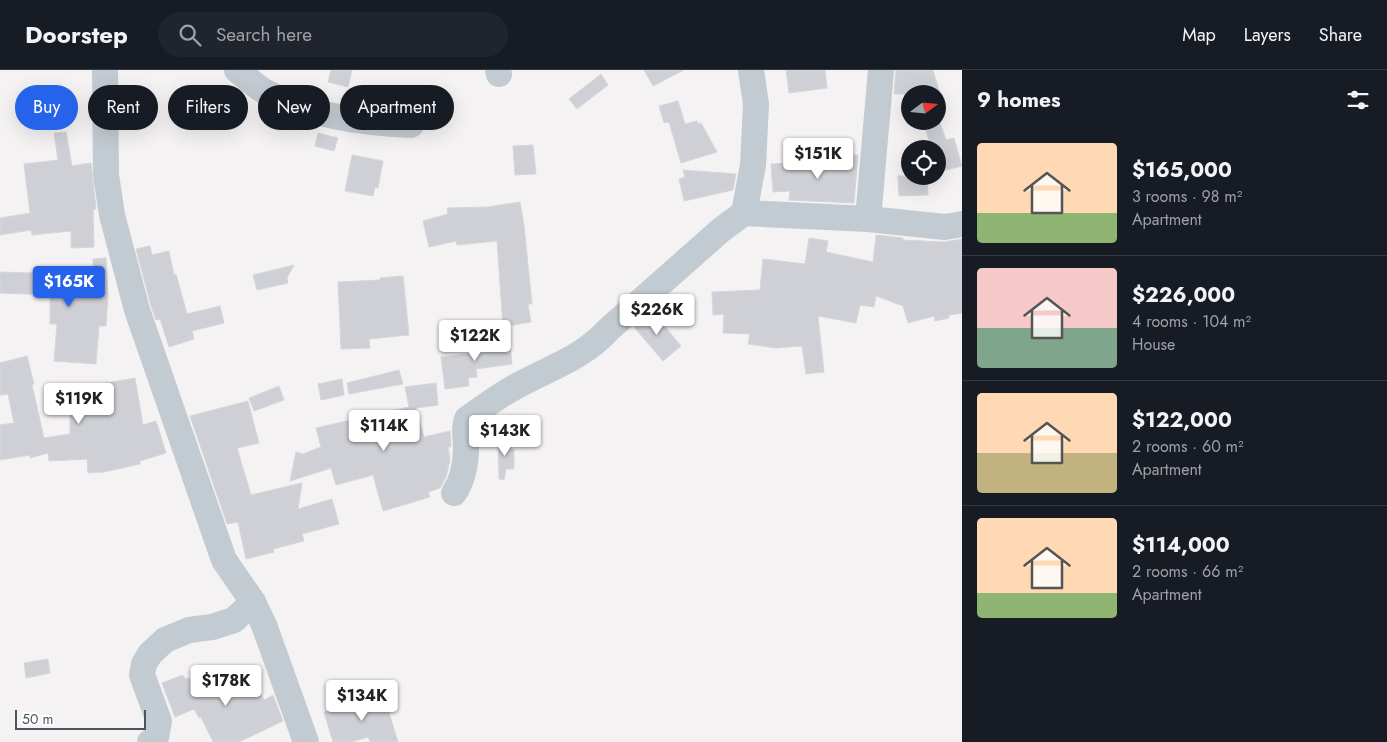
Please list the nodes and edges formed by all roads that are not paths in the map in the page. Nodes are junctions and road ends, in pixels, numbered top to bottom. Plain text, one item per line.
1 (105, 70) edge
2 (237, 70) edge
3 (751, 70) edge
4 (881, 70) edge
5 (340, 116) edge
6 (744, 213) junction
7 (868, 219) junction
8 (962, 224) edge
9 (454, 493) dead end
10 (253, 602) junction
11 (150, 742) edge
12 (306, 742) edge

1 - 10 street
2 - 5 street
3 - 6 street
4 - 7 street
6 - 7 street
6 - 9 street
7 - 8 street
10 - 11 street
10 - 12 street

